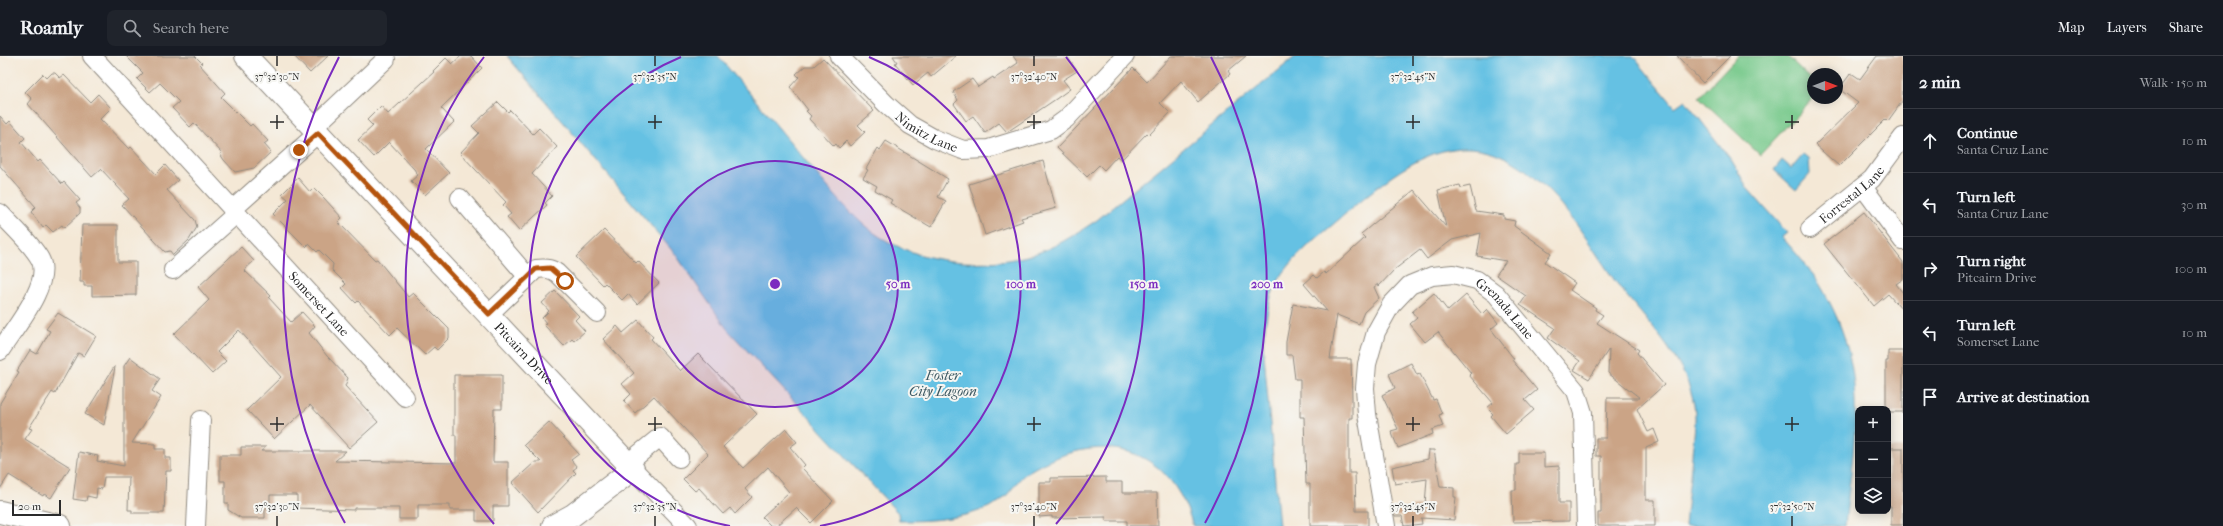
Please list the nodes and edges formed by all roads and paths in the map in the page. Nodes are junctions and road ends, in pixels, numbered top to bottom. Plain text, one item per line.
1 (92, 56) edge
2 (246, 56) edge
3 (1125, 56) edge
4 (386, 59) dead end
5 (847, 59) edge
6 (315, 130) junction
7 (1903, 137) edge
8 (1863, 187) junction
9 (460, 198) dead end
10 (234, 212) junction
11 (0, 213) edge
12 (1810, 229) dead end
13 (1903, 241) edge
14 (173, 270) dead end
15 (527, 276) junction
16 (597, 313) dead end
17 (489, 314) junction
18 (0, 351) edge
19 (405, 397) dead end
20 (201, 420) dead end
21 (679, 458) dead end
22 (630, 466) junction
23 (0, 512) edge
24 (60, 526) edge
25 (196, 526) edge
26 (553, 526) edge
27 (688, 526) edge
28 (1386, 526) edge
29 (1586, 526) edge

1 - 10 street, Somerset Lane
2 - 6 street, Pitcairn Drive
3 - 5 street, Nimitz Lane
4 - 6 street
6 - 10 street
6 - 17 street, Pitcairn Drive
7 - 8 street, Forrestal Lane
8 - 12 street, Forrestal Lane
8 - 13 street
9 - 15 street
10 - 14 street
10 - 19 street, Somerset Lane
11 - 18 street
15 - 16 street
15 - 17 street
17 - 22 street, Pitcairn Drive
20 - 25 street
21 - 22 street
22 - 26 street
22 - 27 street, Pitcairn Drive
23 - 24 street
28 - 29 street, Grenada Lane

